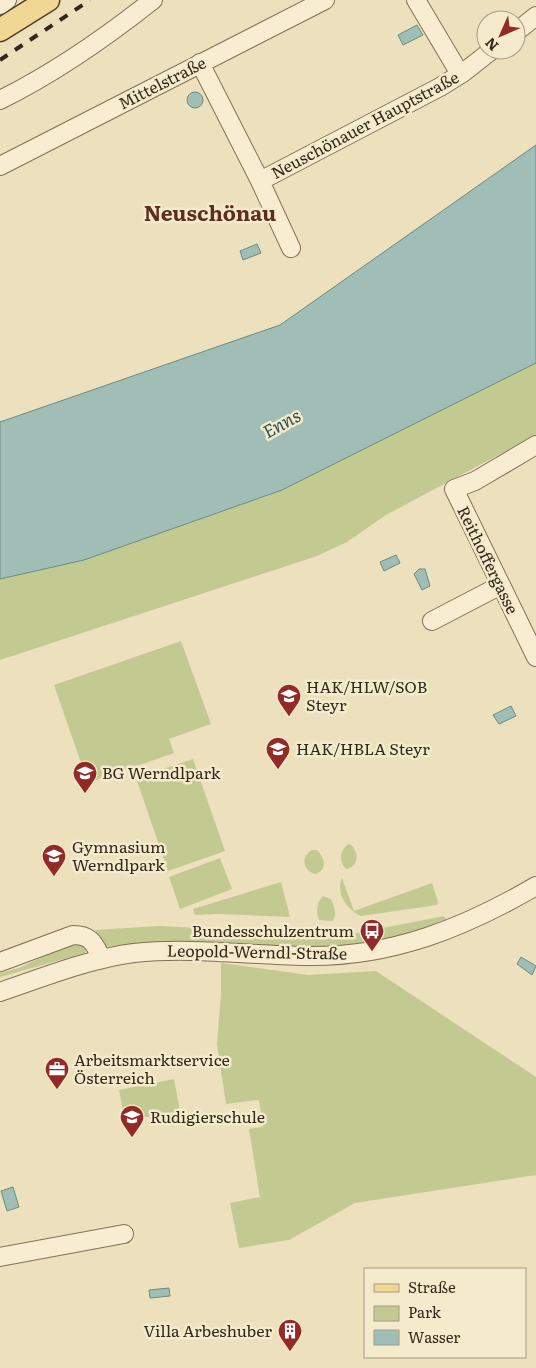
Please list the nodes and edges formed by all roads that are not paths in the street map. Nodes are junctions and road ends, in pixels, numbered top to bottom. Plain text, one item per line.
1 (7, 0) edge
2 (48, 0) edge
3 (152, 0) edge
4 (325, 0) edge
5 (416, 0) edge
6 (0, 5) edge
7 (536, 16) edge
8 (526, 24) edge
9 (0, 30) edge
10 (479, 60) edge
11 (200, 63) junction
12 (460, 74) junction
13 (0, 100) edge
14 (0, 166) edge
15 (260, 181) junction
16 (291, 248) dead end
17 (536, 445) edge
18 (501, 585) junction
19 (432, 621) dead end
20 (536, 658) edge
21 (536, 886) edge
22 (102, 960) junction
23 (0, 962) edge
24 (0, 992) edge
25 (124, 1234) dead end
26 (0, 1257) edge

1 - 6 street
2 - 9 main road
3 - 13 street
4 - 11 street, Mittelstraße
5 - 12 street
7 - 8 street
10 - 12 street, Neuschönauer Hauptstraße
11 - 14 street, Mittelstraße
11 - 15 street
12 - 15 street, Neuschönauer Hauptstraße
15 - 16 street
17 - 18 street, Reithoffergasse
18 - 19 street
18 - 20 street, Reithoffergasse
21 - 22 street, Leopold-Werndl-Straße
22 - 23 street
22 - 24 street, Leopold-Werndl-Straße
25 - 26 street

